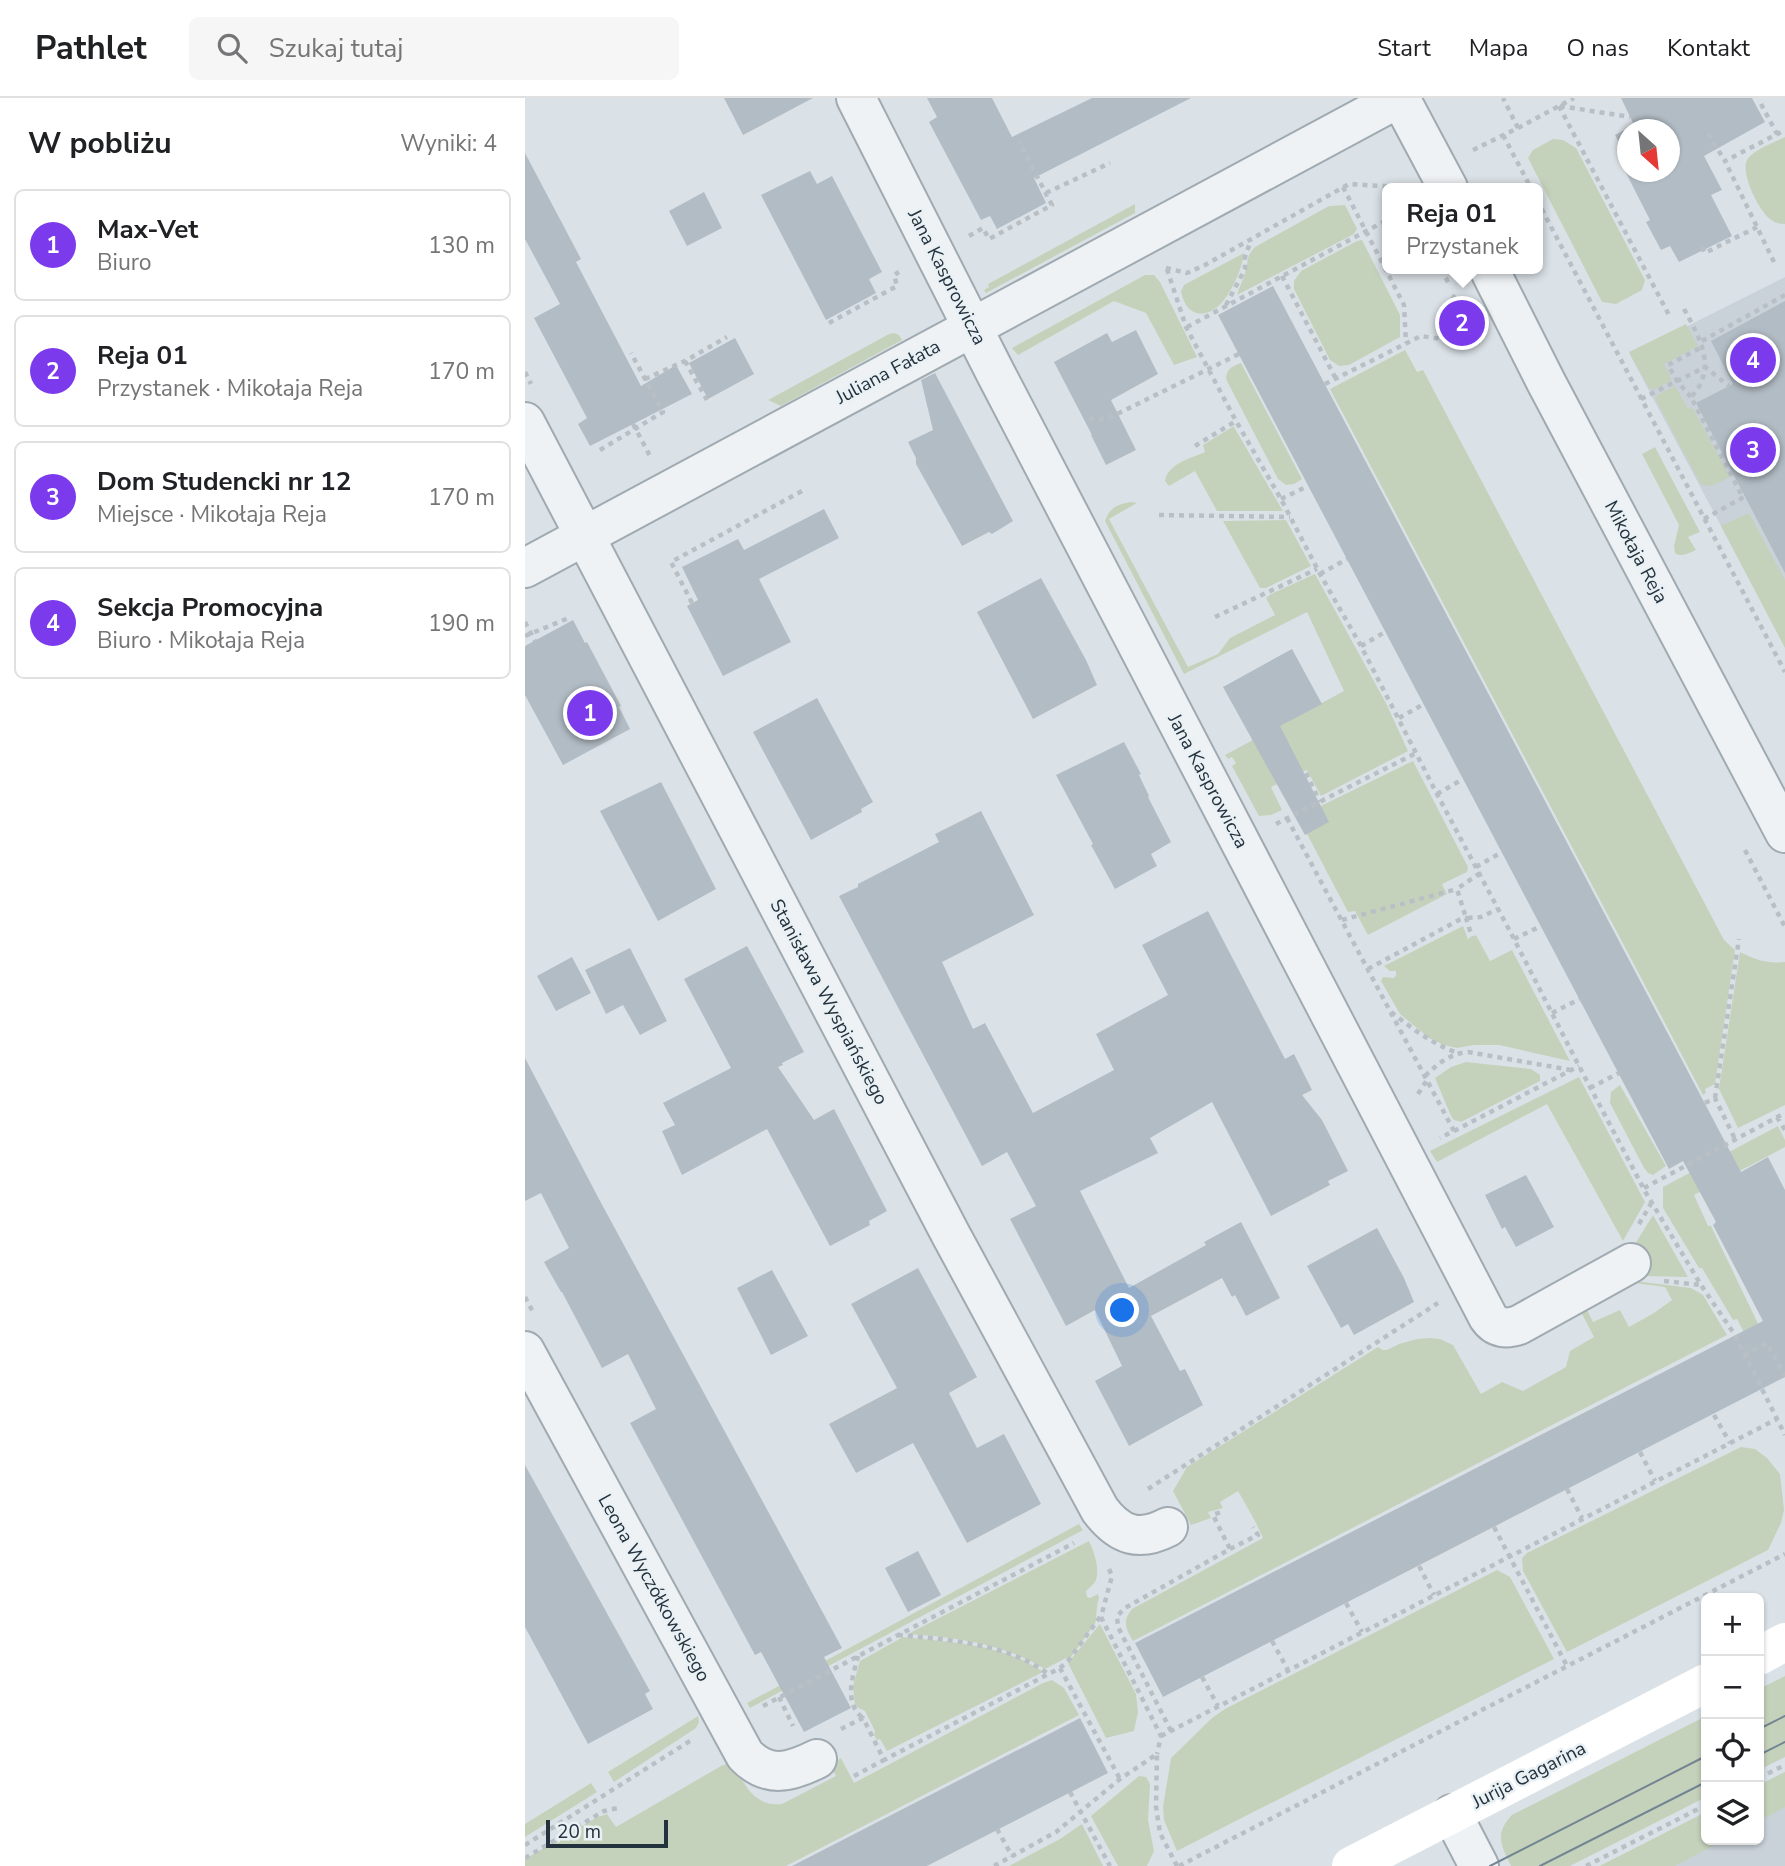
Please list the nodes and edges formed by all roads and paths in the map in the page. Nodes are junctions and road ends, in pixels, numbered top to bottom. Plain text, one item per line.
1 (856, 98) edge
2 (1400, 98) edge
3 (1503, 98) edge
4 (1574, 98) edge
5 (1761, 104) dead end
6 (1559, 106) junction
7 (1630, 117) dead end
8 (1518, 128) junction
9 (1785, 130) edge
10 (1708, 134) dead end
11 (1777, 134) junction
12 (1019, 142) dead end
13 (1724, 161) junction
14 (1110, 163) dead end
15 (1445, 183) edge
16 (1528, 183) edge
17 (1382, 186) edge
18 (1046, 193) junction
19 (1543, 211) edge
20 (1382, 223) edge
21 (1757, 227) junction
22 (1367, 231) junction
23 (963, 239) dead end
24 (1251, 240) dead end
25 (1702, 247) dead end
26 (1382, 261) edge
27 (1774, 262) dead end
28 (906, 268) dead end
29 (1166, 268) dead end
30 (1388, 274) edge
31 (1492, 274) edge
32 (1282, 276) junction
33 (1455, 295) dead end
34 (1785, 295) edge
35 (1225, 306) junction
36 (1684, 309) dead end
37 (1670, 317) dead end
38 (829, 323) dead end
39 (973, 327) junction
40 (1187, 327) junction
41 (727, 337) dead end
42 (1455, 341) junction
43 (1480, 342) dead end
44 (1406, 343) junction
45 (1702, 344) junction
46 (631, 353) dead end
47 (1239, 354) dead end
48 (685, 361) junction
49 (1705, 366) junction
50 (1209, 369) junction
51 (525, 372) edge
52 (645, 379) junction
53 (1336, 379) junction
54 (1677, 381) junction
55 (531, 384) dead end
56 (1325, 384) dead end
57 (1729, 386) dead end
58 (1691, 397) junction
59 (1641, 399) junction
60 (706, 400) dead end
61 (1089, 418) dead end
62 (1236, 421) junction
63 (525, 422) edge
64 (1195, 446) dead end
65 (600, 450) dead end
66 (651, 458) dead end
67 (641, 464) dead end
68 (1308, 486) dead end
69 (802, 491) dead end
70 (1281, 499) junction
71 (1159, 515) dead end
72 (1290, 517) junction
73 (1704, 519) junction
74 (585, 536) junction
75 (1347, 559) dead end
76 (525, 568) edge
77 (1319, 571) junction
78 (692, 603) dead end
79 (571, 617) dead end
80 (1215, 617) dead end
81 (525, 622) edge
82 (1385, 632) dead end
83 (528, 635) edge
84 (535, 641) dead end
85 (1361, 646) junction
86 (1785, 672) edge
87 (1424, 704) dead end
88 (1399, 718) junction
89 (1416, 753) junction
90 (1306, 773) dead end
91 (1463, 779) dead end
92 (1437, 794) junction
93 (1320, 802) junction
94 (1785, 833) edge
95 (1240, 843) junction
96 (1502, 852) dead end
97 (1476, 867) junction
98 (1479, 873) junction
99 (1457, 889) junction
100 (1498, 909) junction
101 (1467, 918) junction
102 (1342, 920) dead end
103 (1541, 926) dead end
104 (1472, 937) dead end
105 (1514, 939) junction
106 (1739, 939) dead end
107 (1368, 969) dead end
108 (1580, 999) dead end
109 (1390, 1011) dead end
110 (1552, 1013) junction
111 (1459, 1053) junction
112 (1579, 1066) junction
113 (1571, 1070) junction
114 (1619, 1073) dead end
115 (1425, 1076) dead end
116 (1590, 1088) junction
117 (1715, 1098) junction
118 (1705, 1102) dead end
119 (1785, 1113) edge
120 (1777, 1117) junction
121 (1785, 1130) edge
122 (1454, 1131) dead end
123 (1735, 1139) junction
124 (1644, 1188) junction
125 (1653, 1202) junction
126 (1646, 1212) dead end
127 (1631, 1263) dead end
128 (1695, 1284) dead end
129 (1702, 1285) junction
130 (1441, 1301) dead end
131 (525, 1351) edge
132 (1744, 1355) junction
133 (1785, 1377) edge
134 (1714, 1415) dead end
135 (1777, 1419) junction
136 (1785, 1434) edge
137 (1730, 1443) junction
138 (1640, 1452) dead end
139 (1655, 1481) junction
140 (1147, 1489) dead end
141 (1567, 1489) dead end
142 (1223, 1511) dead end
143 (1582, 1518) junction
144 (1167, 1527) dead end
145 (1254, 1527) dead end
146 (1494, 1527) dead end
147 (1079, 1541) dead end
148 (1230, 1549) junction
149 (1785, 1554) edge
150 (1508, 1556) junction
151 (1419, 1566) dead end
152 (1434, 1595) junction
153 (1346, 1603) dead end
154 (1101, 1616) dead end
155 (1362, 1632) junction
156 (898, 1635) junction
157 (1272, 1641) dead end
158 (1785, 1642) edge
159 (1764, 1653) edge
160 (858, 1655) junction
161 (1567, 1666) junction
162 (1060, 1668) junction
163 (1288, 1670) junction
164 (1048, 1674) junction
165 (1202, 1677) dead end
166 (1701, 1686) edge
167 (1218, 1706) junction
168 (759, 1708) dead end
169 (863, 1717) junction
170 (1171, 1731) junction
171 (704, 1732) dead end
172 (1157, 1754) junction
173 (817, 1759) joint
174 (1785, 1765) edge
175 (1764, 1776) edge
176 (1120, 1779) junction
177 (1070, 1792) dead end
178 (618, 1808) dead end
179 (1701, 1808) edge
180 (1081, 1811) junction
181 (1452, 1814) junction
182 (997, 1829) dead end
183 (525, 1845) edge
184 (1012, 1856) junction
185 (525, 1858) edge
186 (994, 1866) edge
187 (1110, 1866) edge
188 (1178, 1866) edge
189 (1351, 1866) edge
190 (1479, 1866) edge
191 (1586, 1866) edge

1 - 39 street, Jana Kasprowicza
2 - 15 street
2 - 39 street, Juliana Fałata
3 - 8 path
4 - 6 path
5 - 11 path
6 - 7 path
6 - 8 path
6 - 37 path
8 - 16 path
9 - 11 path
10 - 13 path
11 - 13 path
12 - 18 path
13 - 21 path
14 - 18 path
17 - 22 path
18 - 23 path
19 - 59 path
20 - 22 path
21 - 25 path
21 - 27 path
22 - 26 path
22 - 32 path
24 - 35 path
28 - 38 path
29 - 40 path
30 - 44 path
31 - 94 street, Mikołaja Reja
32 - 35 path
32 - 53 path
33 - 42 path
34 - 45 path
35 - 40 path
36 - 45 path
39 - 74 street, Juliana Fałata
39 - 95 street, Jana Kasprowicza
40 - 50 path
41 - 48 path
42 - 43 path
42 - 44 path
44 - 53 path
45 - 49 path
45 - 54 path
46 - 52 path
47 - 50 path
48 - 52 path
48 - 60 path
49 - 54 path
49 - 57 path
49 - 58 path
50 - 61 path
50 - 62 path
51 - 55 path
52 - 65 path
53 - 56 path
54 - 58 path
54 - 59 path
58 - 73 path
59 - 73 path
62 - 64 path
62 - 70 path
63 - 74 street, Stanisława Wyspiańskiego
66 - 67 path
68 - 70 path
69 - 78 path
70 - 72 path
71 - 72 path
72 - 77 path
73 - 86 path
74 - 76 street, Juliana Fałata
74 - 144 street, Stanisława Wyspiańskiego
75 - 77 path
77 - 80 path
77 - 85 path
79 - 83 path
81 - 83 path
82 - 85 path
83 - 84 path
85 - 88 path
87 - 88 path
88 - 89 path
89 - 92 path
89 - 93 path
90 - 93 path
91 - 92 path
92 - 97 path
93 - 95 path
95 - 127 street, Jana Kasprowicza
96 - 97 path
97 - 98 path
98 - 99 path
98 - 100 path
99 - 101 path
99 - 102 path
100 - 101 path
100 - 105 path
101 - 104 path
101 - 107 path
103 - 105 path
105 - 110 path
106 - 117 path
108 - 110 path
109 - 111 path
110 - 112 path
111 - 113 path
111 - 115 path
112 - 113 path
112 - 116 path
113 - 122 path
114 - 116 path
116 - 124 path
117 - 118 path
117 - 123 path
119 - 120 path
120 - 121 path
120 - 123 path
123 - 124 path
124 - 125 path
125 - 126 path
125 - 129 path
128 - 129 path
129 - 132 path
130 - 140 path
131 - 173 street, Leona Wyczółkowskiego
132 - 133 path
132 - 135 path
134 - 137 path
135 - 136 path
135 - 137 path
137 - 139 path
138 - 139 path
139 - 143 path
141 - 143 path
142 - 148 path
143 - 150 path
145 - 148 path
146 - 150 path
147 - 156 path
148 - 170 path
149 - 161 path
150 - 152 path
150 - 161 path
151 - 152 path
152 - 155 path
153 - 155 path
154 - 162 path
155 - 163 path
156 - 160 path
156 - 164 path
157 - 163 path
158 - 159 street
160 - 168 path
160 - 169 path
161 - 188 path
162 - 164 path
162 - 176 path
163 - 167 path
164 - 169 path
165 - 167 path
166 - 181 street, Jurija Gagarina
167 - 170 path
169 - 173 path
170 - 172 path
171 - 183 path
172 - 176 path
172 - 188 path
174 - 175 path
176 - 180 path
177 - 180 path
178 - 185 path
179 - 191 path
180 - 184 path
180 - 187 path
181 - 189 street, Jurija Gagarina
181 - 190 street
182 - 184 path
184 - 186 path

